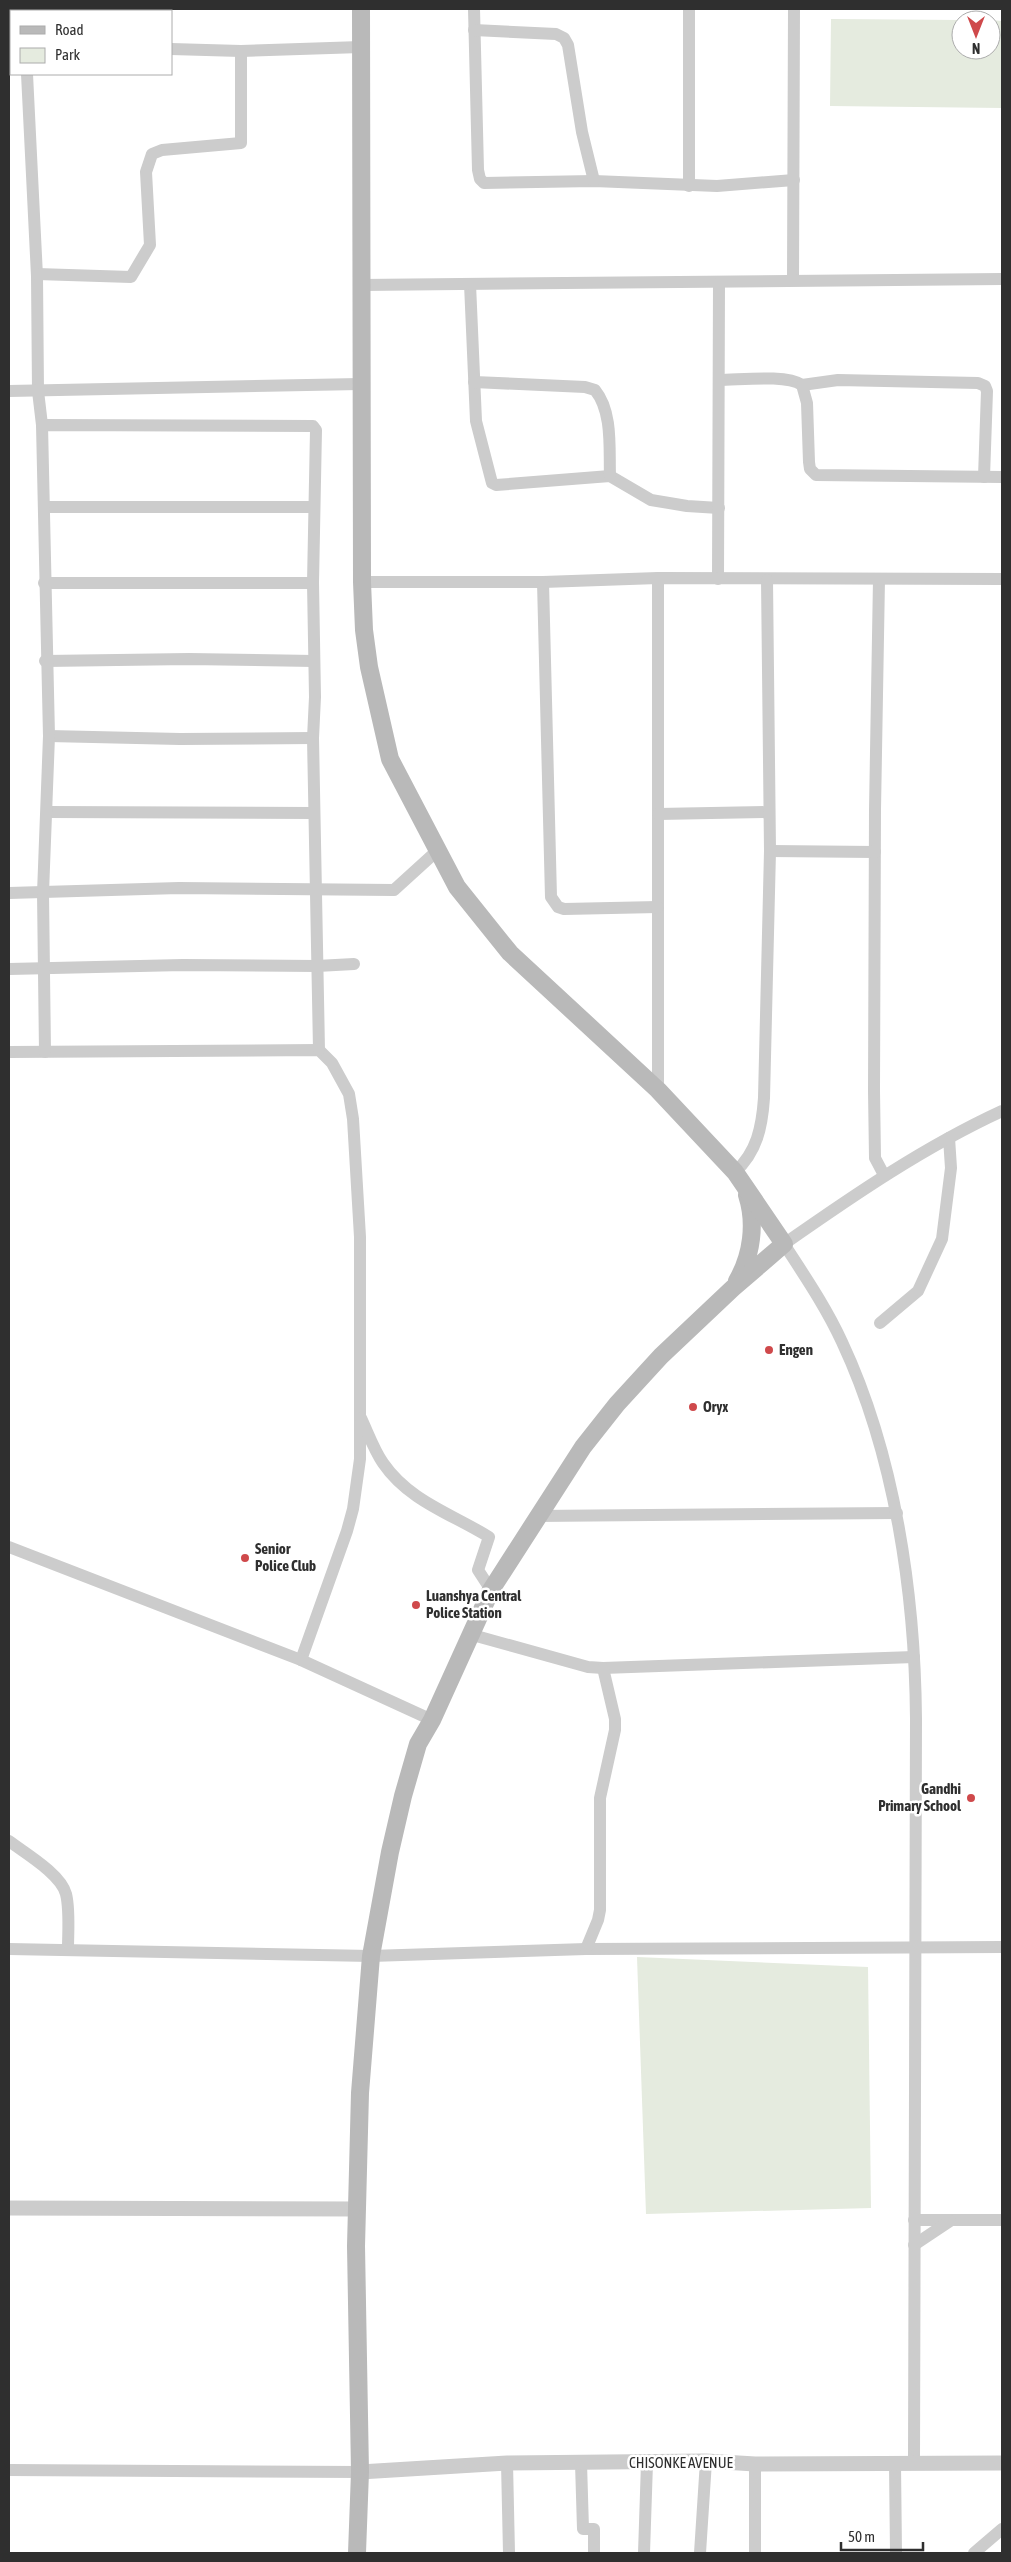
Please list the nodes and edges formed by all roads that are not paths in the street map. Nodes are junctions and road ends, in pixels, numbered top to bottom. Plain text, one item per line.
1 (361, 9) edge
2 (474, 9) edge
3 (689, 9) edge
4 (794, 9) edge
5 (474, 30) junction
6 (360, 47) junction
7 (172, 49) edge
8 (241, 51) junction
9 (27, 75) edge
10 (794, 180) junction
11 (594, 181) junction
12 (689, 186) junction
13 (37, 274) junction
14 (1002, 279) edge
15 (793, 280) junction
16 (719, 283) junction
17 (470, 284) junction
18 (361, 285) junction
19 (719, 380) junction
20 (474, 382) junction
21 (360, 384) junction
22 (802, 385) junction
23 (9, 391) edge
24 (38, 391) junction
25 (42, 425) junction
26 (610, 476) junction
27 (984, 477) junction
28 (1002, 477) edge
29 (44, 507) junction
30 (314, 507) junction
31 (719, 508) junction
32 (658, 578) junction
33 (718, 579) junction
34 (879, 579) junction
35 (1002, 579) edge
36 (767, 580) junction
37 (362, 582) junction
38 (544, 582) junction
39 (44, 583) junction
40 (313, 583) junction
41 (314, 660) junction
42 (45, 661) junction
43 (49, 736) junction
44 (313, 738) junction
45 (47, 812) junction
46 (769, 812) junction
47 (314, 813) junction
48 (658, 814) junction
49 (438, 850) junction
50 (770, 851) junction
51 (874, 852) junction
52 (318, 890) junction
53 (9, 893) edge
54 (43, 893) junction
55 (658, 908) junction
56 (354, 964) dead end
57 (317, 966) junction
58 (42, 968) junction
59 (9, 969) edge
60 (319, 1050) junction
61 (9, 1052) edge
62 (44, 1052) junction
63 (658, 1090) junction
64 (1002, 1112) edge
65 (949, 1138) junction
66 (737, 1175) junction
67 (884, 1175) junction
68 (784, 1244) junction
69 (733, 1288) junction
70 (880, 1323) dead end
71 (360, 1415) junction
72 (898, 1514) junction
73 (536, 1516) junction
74 (9, 1547) edge
75 (491, 1590) junction
76 (469, 1634) junction
77 (914, 1657) junction
78 (301, 1660) junction
79 (603, 1668) junction
80 (432, 1720) junction
81 (9, 1841) edge
82 (1002, 1947) edge
83 (586, 1948) junction
84 (916, 1948) junction
85 (9, 1949) edge
86 (68, 1949) junction
87 (371, 1956) junction
88 (9, 2208) edge
89 (356, 2209) junction
90 (914, 2220) junction
91 (1002, 2220) edge
92 (950, 2221) junction
93 (914, 2245) junction
94 (706, 2461) junction
95 (914, 2462) junction
96 (507, 2463) junction
97 (581, 2463) junction
98 (647, 2463) junction
99 (1002, 2463) edge
100 (755, 2464) junction
101 (895, 2464) junction
102 (9, 2470) edge
103 (360, 2472) junction
104 (1002, 2528) edge
105 (357, 2553) edge
106 (510, 2553) edge
107 (594, 2553) edge
108 (644, 2553) edge
109 (700, 2553) edge
110 (755, 2553) edge
111 (896, 2553) edge
112 (974, 2553) edge

1 - 6 main road
2 - 5 street
3 - 12 street
4 - 10 street
5 - 11 street
5 - 11 street
6 - 8 street
6 - 18 main road
7 - 8 street
8 - 13 street
9 - 13 street
10 - 12 street
10 - 15 street
11 - 12 street
13 - 24 street
14 - 15 street
15 - 16 street
16 - 17 street
16 - 19 street
17 - 18 street
17 - 20 street
18 - 21 main road
19 - 22 street
19 - 31 street
20 - 26 street
20 - 26 street
21 - 24 street
21 - 37 main road
22 - 27 street
22 - 27 street
23 - 24 street
24 - 25 street
25 - 29 street
25 - 30 street
26 - 31 street
27 - 28 street
29 - 30 street
29 - 39 street
30 - 40 street
31 - 33 street
32 - 33 street
32 - 38 street
32 - 48 street
33 - 36 street
34 - 35 street
34 - 36 street
34 - 51 street
36 - 46 street
37 - 38 street
37 - 49 main road
38 - 55 street
39 - 40 street
39 - 42 street
40 - 41 street
41 - 42 street
41 - 44 street
42 - 43 street
43 - 44 street
43 - 45 street
44 - 47 street
45 - 47 street
45 - 54 street
46 - 48 street
46 - 50 street
47 - 52 street
48 - 55 street
49 - 52 street
49 - 63 main road
50 - 51 street
50 - 66 street
51 - 67 street
52 - 54 street
52 - 57 street
53 - 54 street
54 - 58 street
55 - 63 street
56 - 57 street
57 - 58 street
57 - 60 street
58 - 59 street
58 - 62 street
60 - 62 street
60 - 71 street
61 - 62 street
63 - 66 main road
64 - 65 street
65 - 67 street
65 - 70 street
66 - 68 main road
66 - 69 main road
67 - 68 street
68 - 69 main road
68 - 72 street
69 - 73 main road
71 - 75 street
71 - 78 street
72 - 73 street
72 - 77 street
73 - 75 main road
74 - 78 street
75 - 76 main road
76 - 79 street
76 - 80 main road
77 - 79 street
77 - 84 street
78 - 80 street
79 - 83 street
80 - 87 main road
81 - 86 street
82 - 84 street
83 - 84 street
83 - 87 street
84 - 90 street
85 - 86 street
86 - 87 street
87 - 89 main road
88 - 89 street
89 - 103 main road
90 - 92 street
90 - 93 street
91 - 92 street
92 - 93 street
93 - 95 street
94 - 98 street, CHISONKE AVENUE
94 - 100 street, CHISONKE AVENUE
94 - 109 street
95 - 99 street, CHISONKE AVENUE
95 - 101 street, CHISONKE AVENUE
96 - 97 street, CHISONKE AVENUE
96 - 103 street, CHISONKE AVENUE
96 - 106 street
97 - 98 street, CHISONKE AVENUE
97 - 107 street
98 - 108 street
100 - 101 street, CHISONKE AVENUE
100 - 110 street
101 - 111 street
102 - 103 street
103 - 105 main road
104 - 112 street

